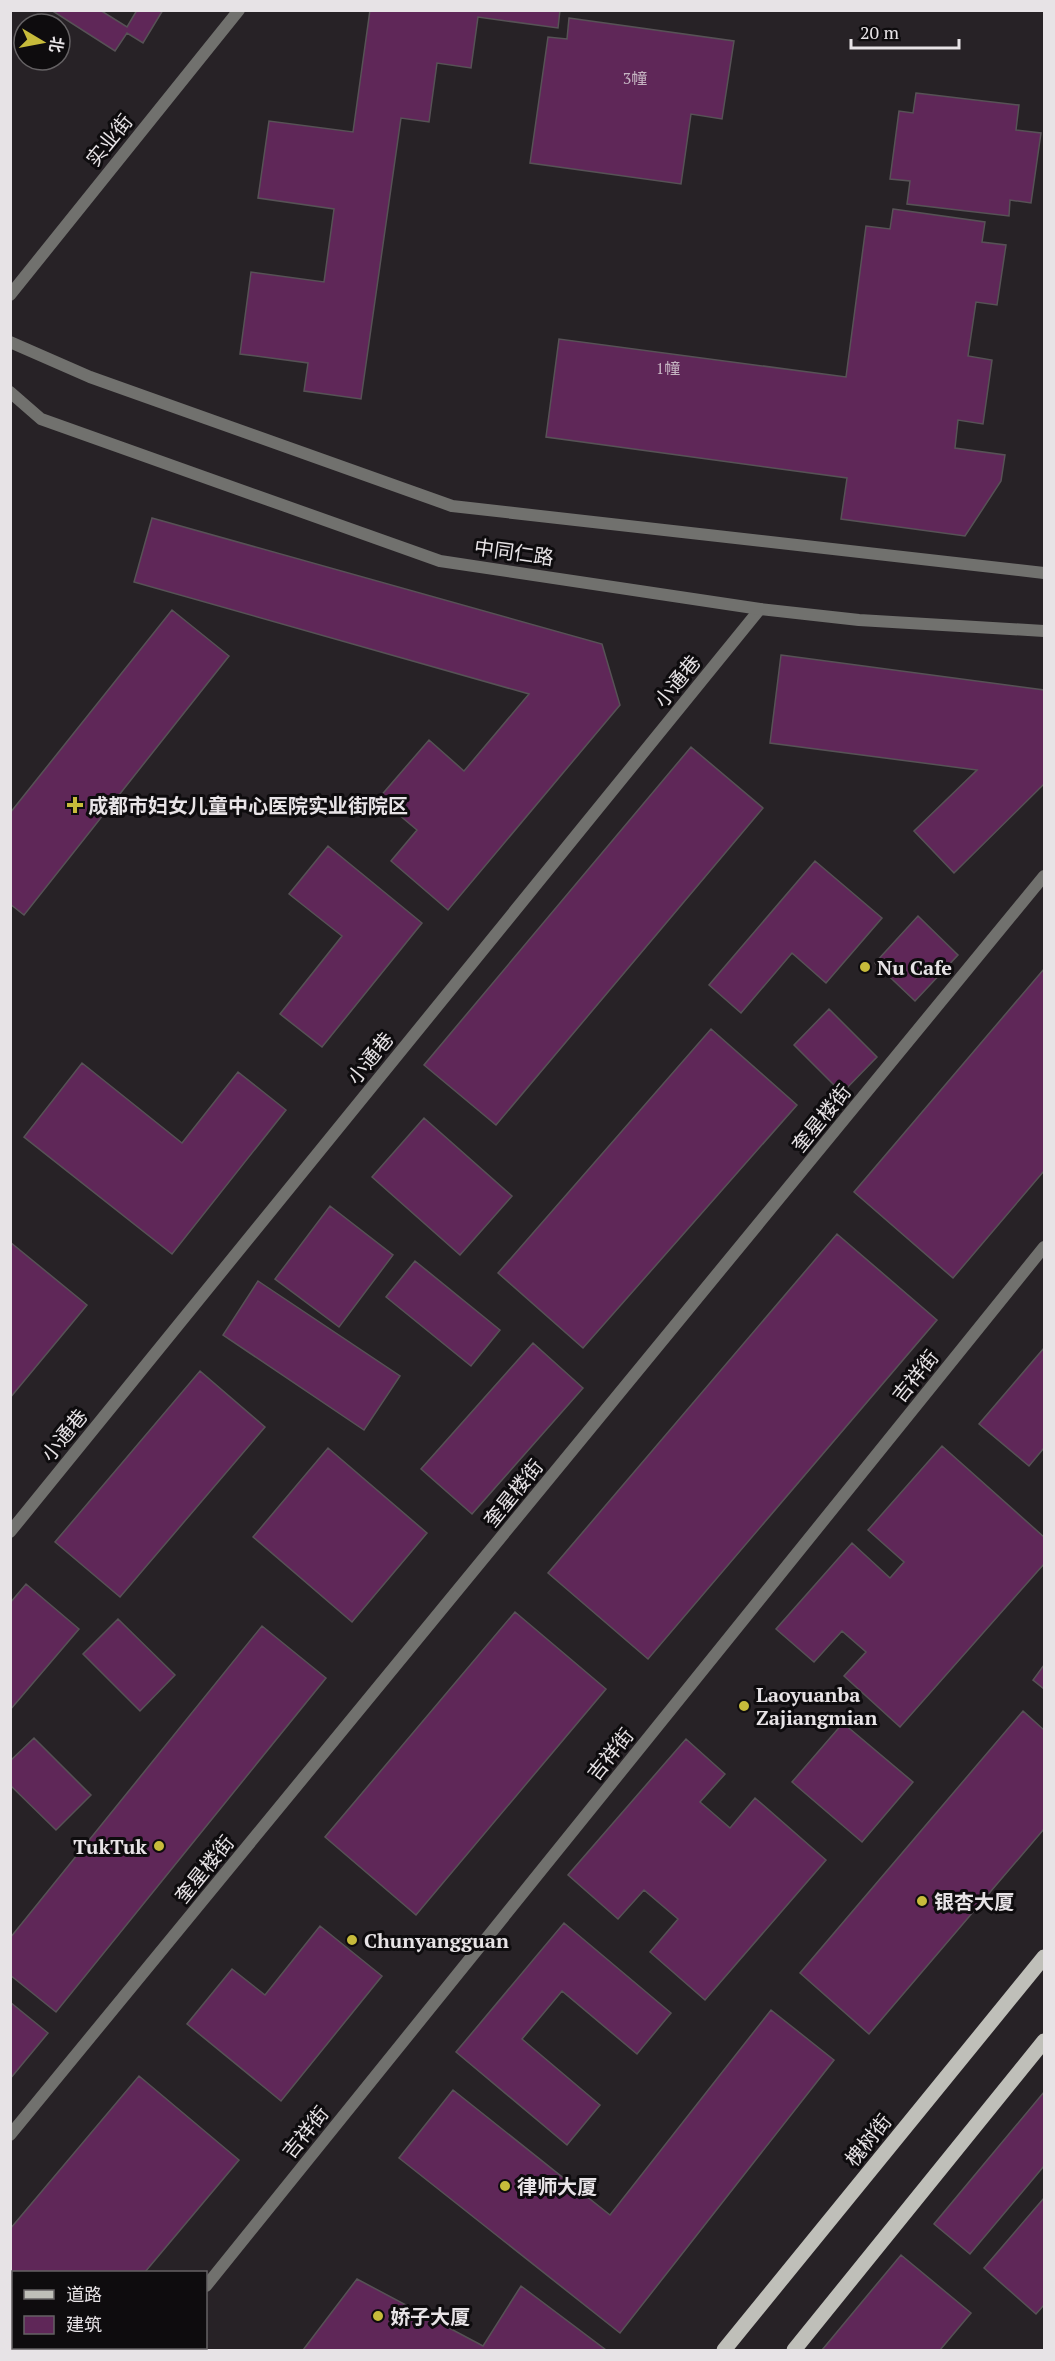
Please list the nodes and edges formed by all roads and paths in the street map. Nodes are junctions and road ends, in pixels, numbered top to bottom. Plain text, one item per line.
1 (239, 10) edge
2 (10, 295) edge
3 (10, 342) edge
4 (10, 392) edge
5 (1044, 573) edge
6 (760, 609) junction
7 (1044, 631) edge
8 (1044, 876) edge
9 (1044, 1247) edge
10 (10, 1532) edge
11 (1044, 1957) edge
12 (1044, 2041) edge
13 (10, 2135) edge
14 (207, 2285) edge
15 (724, 2350) edge
16 (794, 2350) edge

1 - 2 street, 实业街
3 - 5 street
4 - 6 street, 中同仁路
6 - 7 street, 中同仁路
6 - 10 street, 小通巷
8 - 13 street, 奎星楼街
9 - 14 street, 吉祥街
11 - 15 main road, 槐树街
12 - 16 main road

